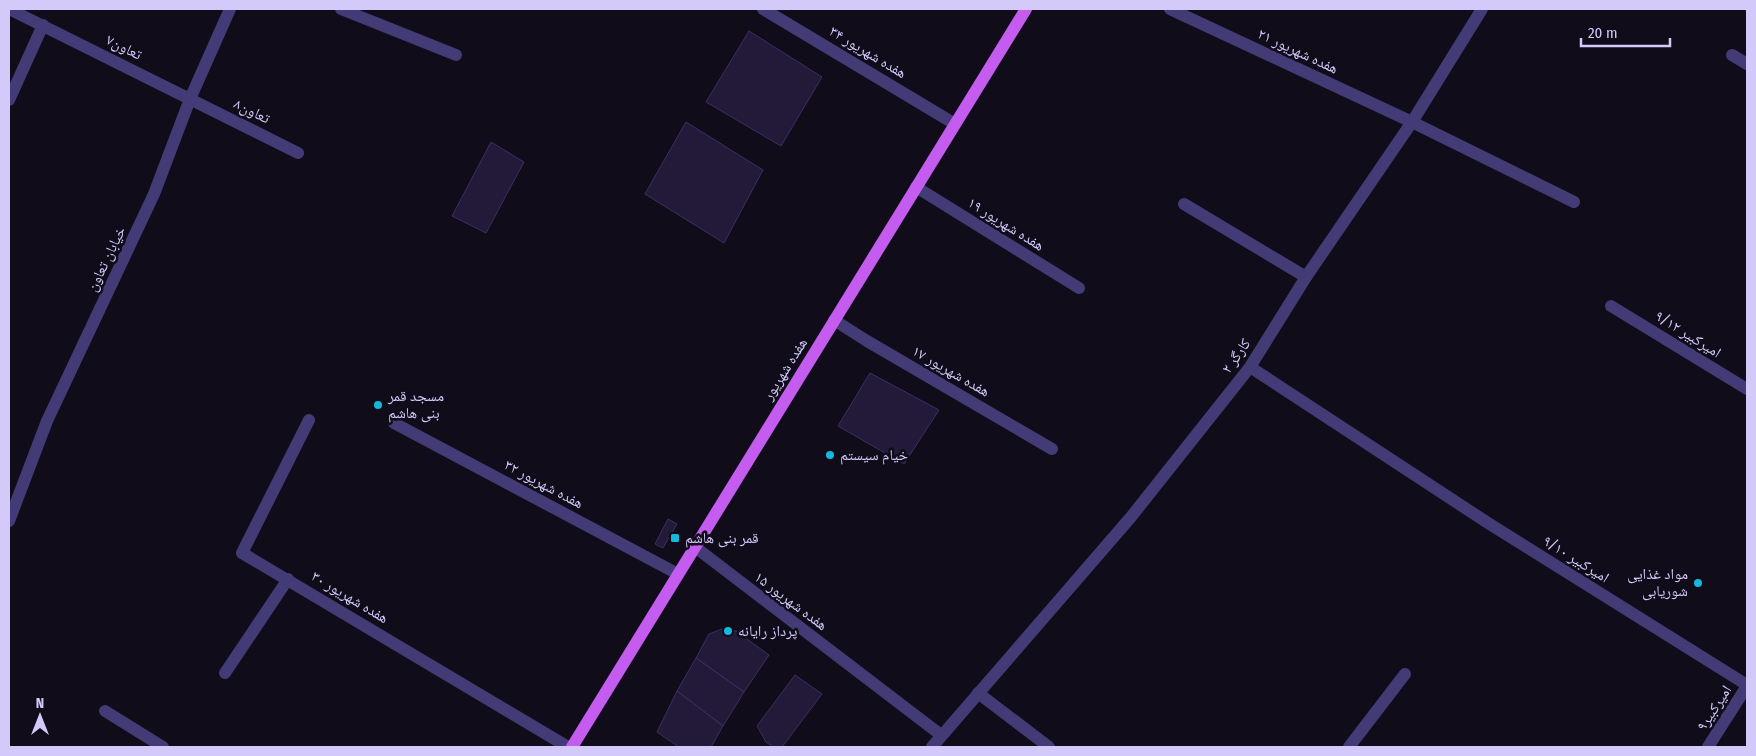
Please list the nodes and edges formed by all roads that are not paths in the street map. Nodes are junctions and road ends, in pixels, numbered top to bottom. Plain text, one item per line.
1 (9, 9) edge
2 (230, 9) edge
3 (341, 9) edge
4 (763, 9) edge
5 (1026, 9) edge
6 (1170, 9) edge
7 (1482, 9) edge
8 (43, 25) junction
9 (456, 55) dead end
10 (1732, 55) dead end
11 (1747, 64) edge
12 (190, 99) junction
13 (9, 100) edge
14 (1412, 122) junction
15 (955, 124) junction
16 (298, 153) dead end
17 (916, 186) junction
18 (1574, 202) dead end
19 (1184, 204) dead end
20 (1306, 276) junction
21 (1079, 288) dead end
22 (1611, 306) dead end
23 (834, 320) junction
24 (1250, 368) junction
25 (1747, 389) edge
26 (309, 420) dead end
27 (394, 423) dead end
28 (1052, 448) dead end
29 (9, 521) edge
30 (694, 547) junction
31 (678, 574) junction
32 (288, 579) junction
33 (225, 673) dead end
34 (1405, 674) dead end
35 (1747, 686) edge
36 (978, 693) junction
37 (105, 710) dead end
38 (941, 735) junction
39 (163, 747) edge
40 (570, 747) edge
41 (932, 747) edge
42 (1049, 747) edge
43 (1349, 747) edge
44 (1708, 747) edge

1 - 8 street, تعاون۷
2 - 12 street, خیابان تعاون
3 - 9 street
4 - 15 street, هفده شهریور ۳۴
5 - 15 main road, هفده شهریور
6 - 14 street, هفده شهریور ۲۱
7 - 14 street, کارگر ۲
8 - 12 street, تعاون۷
8 - 13 street
10 - 11 street
12 - 16 street, تعاون۸
12 - 29 street, خیابان تعاون
14 - 18 street, هفده شهریور ۲۱
14 - 20 street, کارگر ۲
15 - 17 main road, هفده شهریور
17 - 21 street, هفده شهریور ۱۹
17 - 23 main road, هفده شهریور
19 - 20 street
20 - 24 street, کارگر ۲
22 - 25 street, امیرکبیر ۹/۱۲
23 - 28 street, هفده شهریور ۱۷
23 - 30 main road, هفده شهریور
24 - 35 street, امیرکبیر ۹/۱۰
24 - 36 street, کارگر ۲
26 - 32 street, هفده شهریور ۳۰
27 - 31 street, هفده شهریور ۳۲
30 - 31 main road, هفده شهریور
30 - 38 street, هفده شهریور ۱۵
31 - 40 main road, هفده شهریور
32 - 33 street
32 - 40 street, هفده شهریور ۳۰
34 - 43 street
35 - 44 street, امیرکبیر۹
36 - 38 street, کارگر ۲
36 - 42 street
37 - 39 street
38 - 41 street, کارگر ۲

